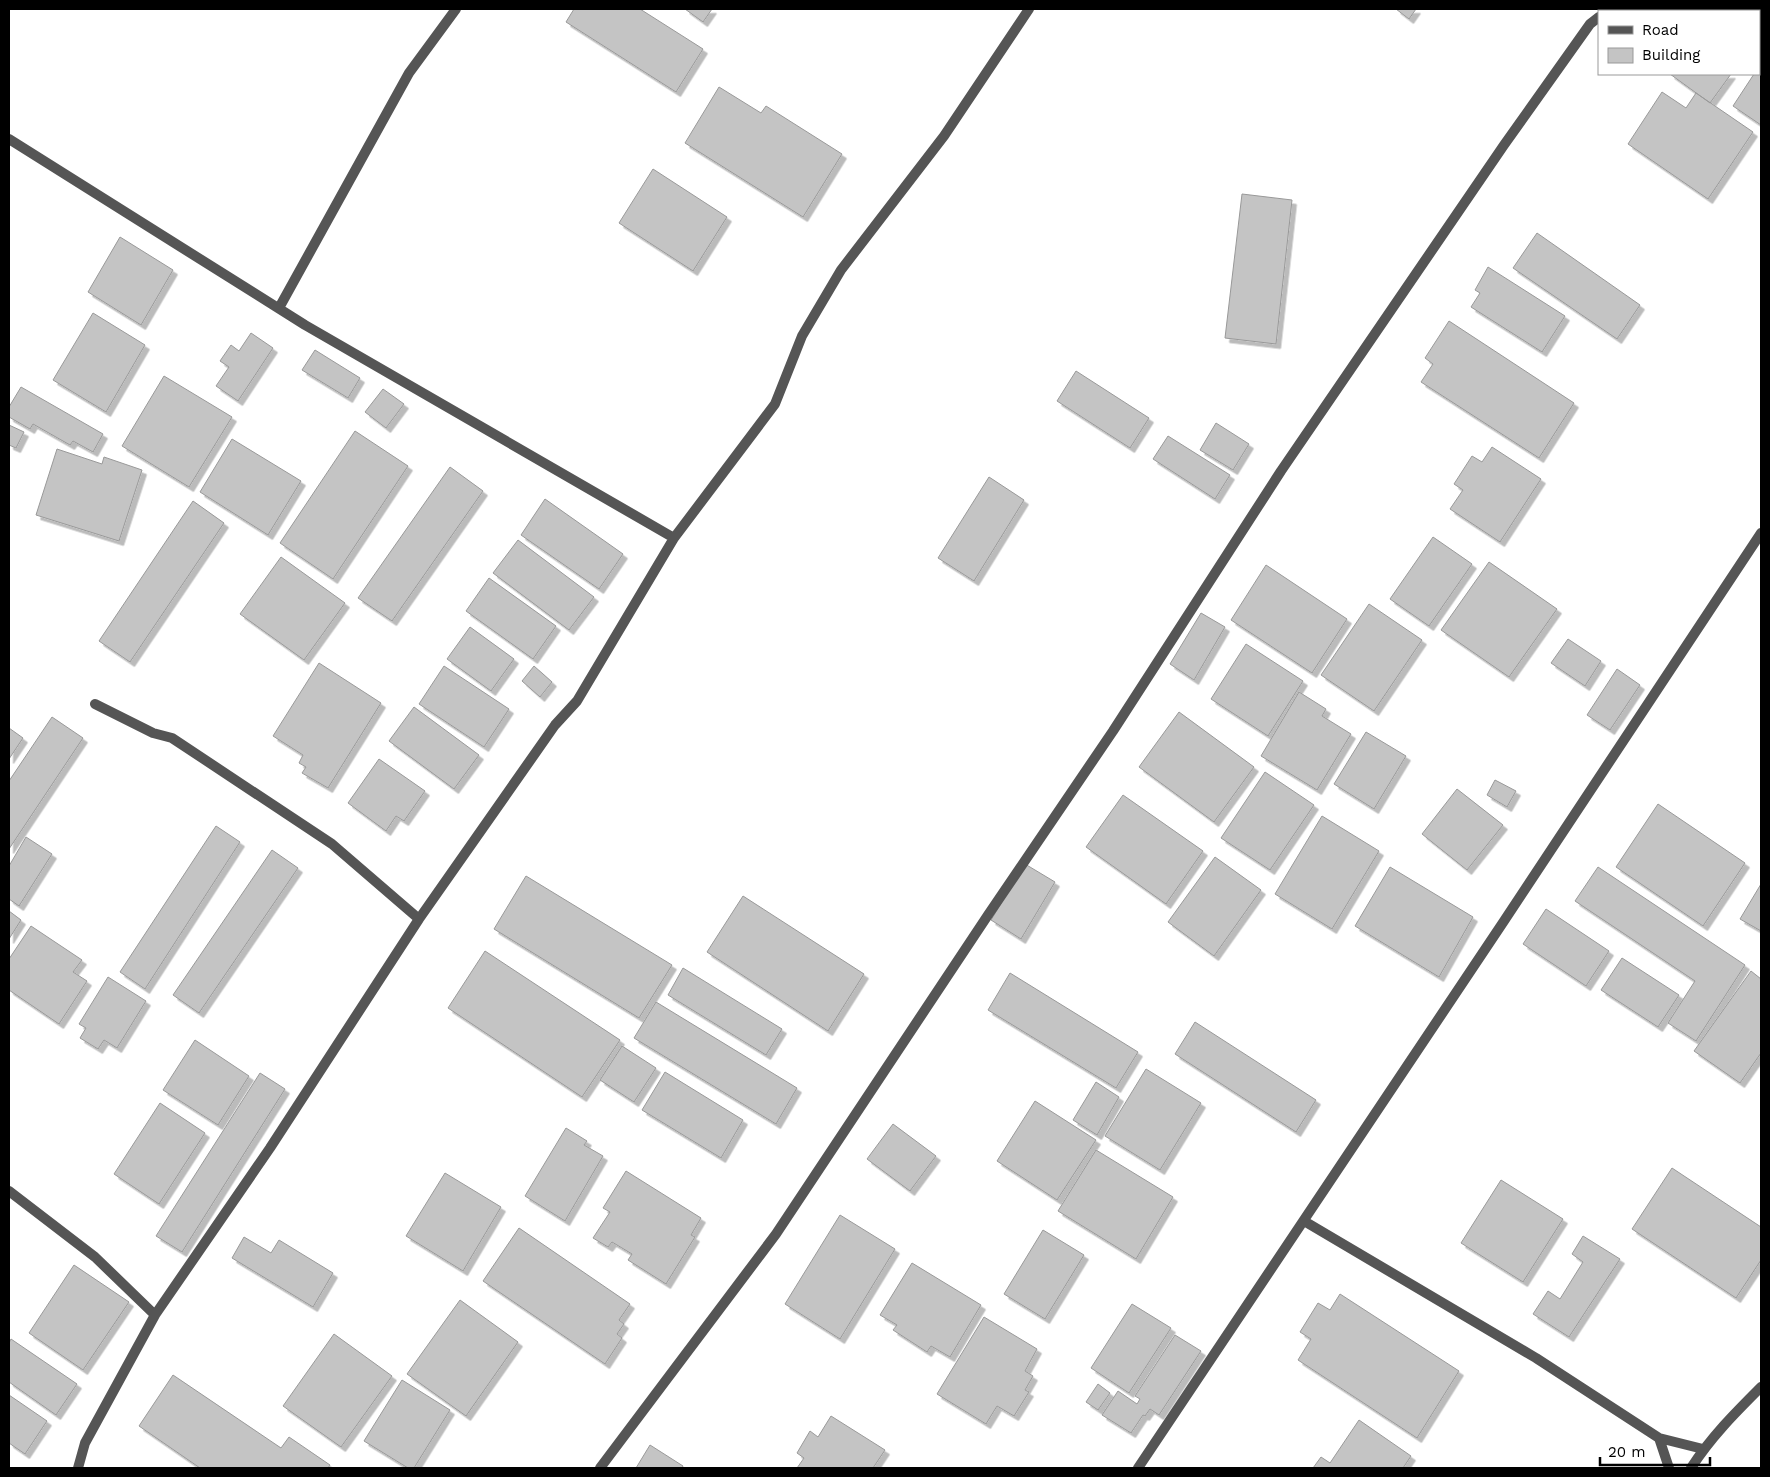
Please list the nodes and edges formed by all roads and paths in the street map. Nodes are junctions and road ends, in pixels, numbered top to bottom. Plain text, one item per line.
1 (456, 9) edge
2 (1029, 9) edge
3 (1598, 18) edge
4 (9, 139) edge
5 (279, 308) junction
6 (1761, 533) edge
7 (674, 538) junction
8 (95, 704) dead end
9 (419, 920) junction
10 (9, 1191) edge
11 (1304, 1221) junction
12 (155, 1315) junction
13 (1761, 1388) edge
14 (1658, 1438) junction
15 (1703, 1449) junction
16 (78, 1468) edge
17 (600, 1468) edge
18 (1138, 1468) edge
19 (1670, 1468) edge
20 (1691, 1468) edge

1 - 5 street
2 - 7 street
3 - 17 street
4 - 5 street
5 - 7 street
6 - 11 street
7 - 9 street
8 - 9 street
9 - 12 street
10 - 12 street
11 - 14 street
11 - 18 street
12 - 16 street
13 - 15 street
14 - 15 street
14 - 19 street
15 - 20 street

